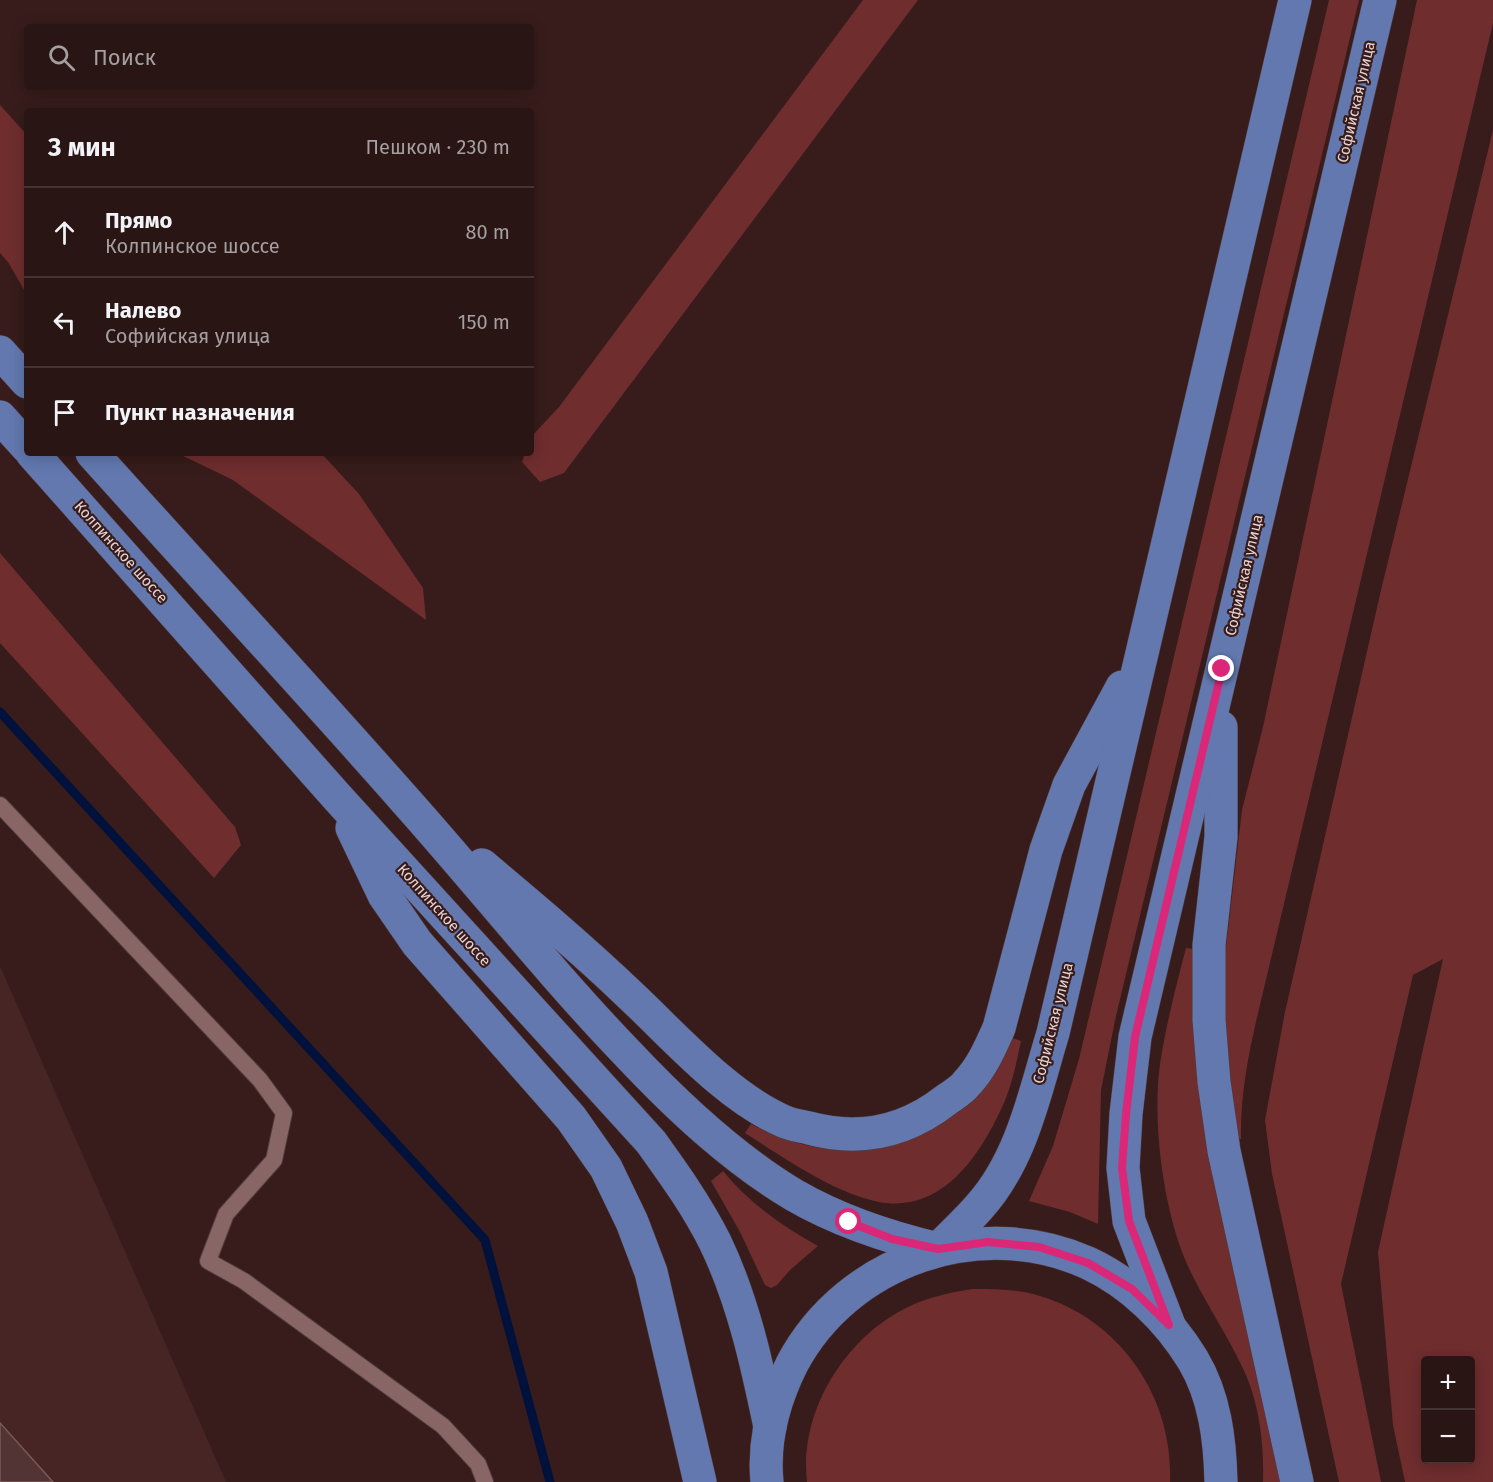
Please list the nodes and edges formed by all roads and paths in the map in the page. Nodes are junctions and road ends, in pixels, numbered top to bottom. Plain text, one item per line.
1 (1295, 0) edge
2 (1380, 0) edge
3 (0, 352) edge
4 (24, 379) edge
5 (0, 417) edge
6 (24, 444) edge
7 (35, 456) edge
8 (95, 456) edge
9 (1143, 649) junction
10 (1222, 669) junction
11 (337, 797) junction
12 (407, 802) junction
13 (0, 806) edge
14 (938, 1249) junction
15 (1169, 1325) junction
16 (770, 1427) junction
17 (485, 1482) edge
18 (699, 1482) edge
19 (766, 1482) edge
20 (1221, 1482) edge
21 (1297, 1482) edge

1 - 9 main road, Софийская улица
2 - 10 main road, Софийская улица
3 - 4 main road
5 - 6 main road
7 - 11 main road, Колпинское шоссе
8 - 12 main road, Колпинское шоссе
9 - 12 main road
9 - 14 main road, Софийская улица
10 - 15 main road, Софийская улица
10 - 21 main road
11 - 16 main road, Колпинское шоссе
11 - 18 main road
12 - 14 main road, Колпинское шоссе
13 - 17 lane
14 - 15 main road, Колпинское шоссе
14 - 16 main road, Колпинское шоссе
15 - 20 main road, Колпинское шоссе
16 - 19 main road, Колпинское шоссе

